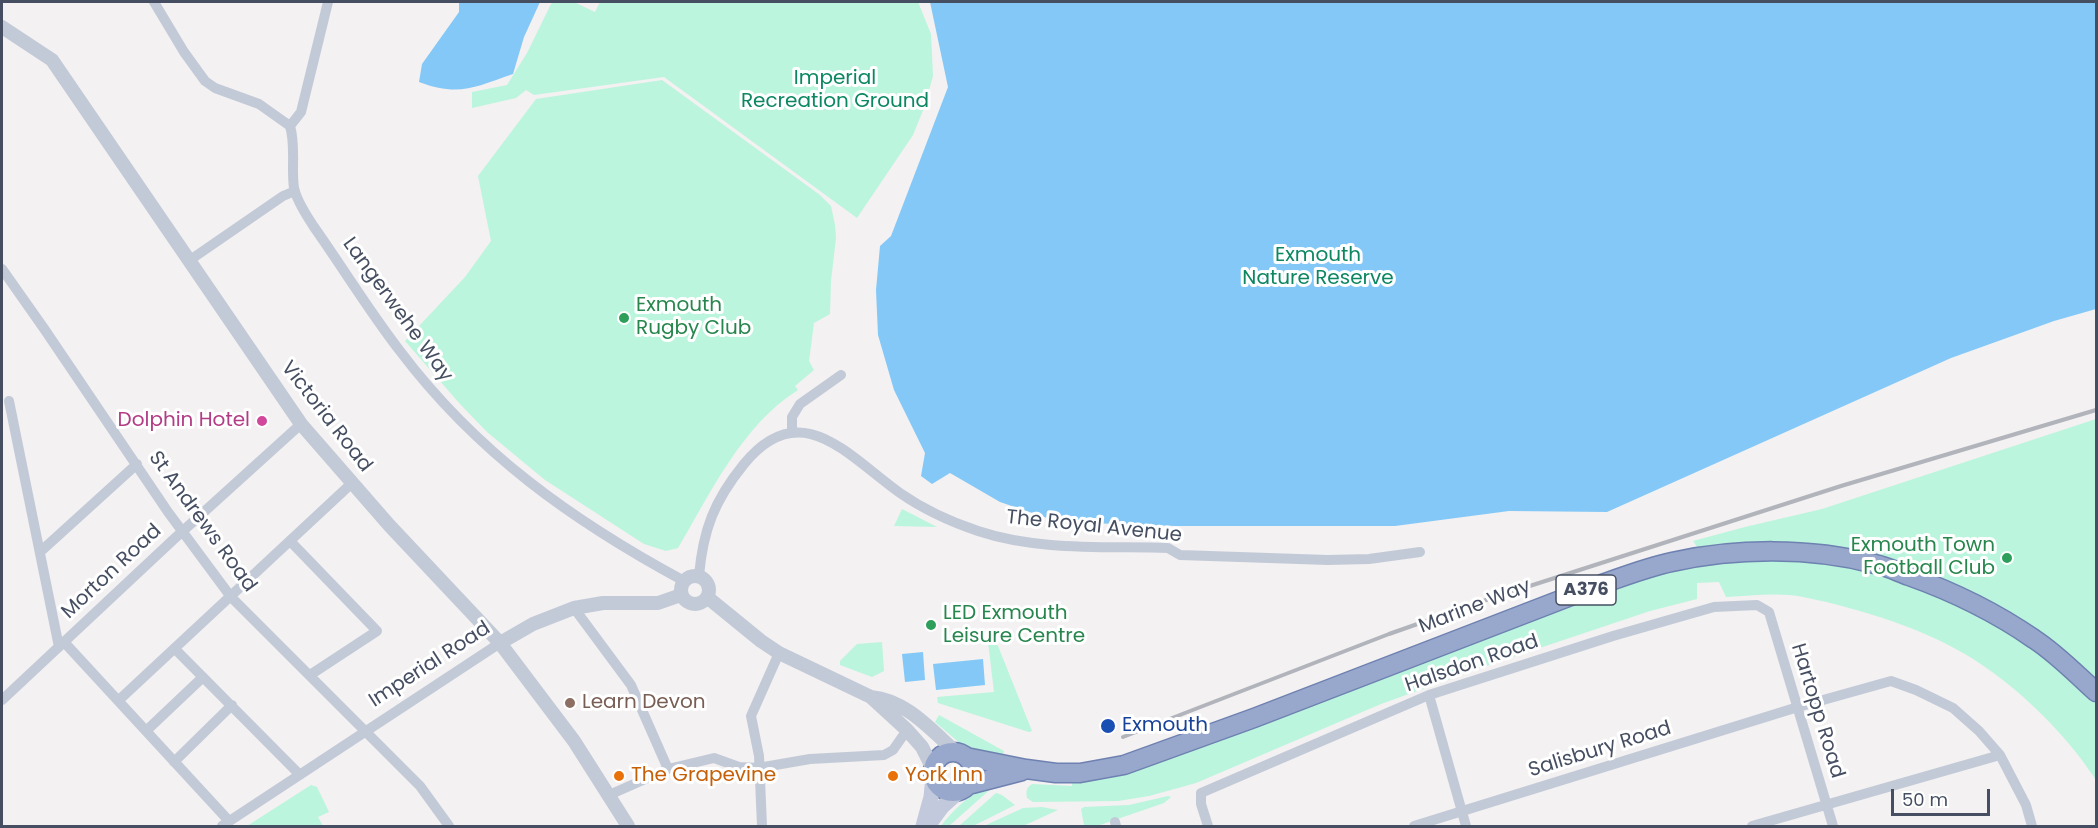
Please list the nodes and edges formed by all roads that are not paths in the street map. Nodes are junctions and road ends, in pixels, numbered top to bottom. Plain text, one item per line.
1 (154, 2) edge
2 (328, 2) edge
3 (2, 27) edge
4 (290, 126) junction
5 (295, 191) junction
6 (190, 260) junction
7 (2, 269) edge
8 (841, 375) dead end
9 (9, 401) dead end
10 (301, 424) junction
11 (792, 432) junction
12 (137, 464) junction
13 (352, 483) junction
14 (183, 532) junction
15 (291, 542) junction
16 (40, 552) junction
17 (1420, 552) dead end
18 (699, 576) junction
19 (684, 581) junction
20 (681, 595) junction
21 (231, 597) junction
22 (707, 597) junction
23 (574, 608) junction
24 (1765, 608) joint
25 (500, 643) junction
26 (61, 645) junction
27 (175, 650) junction
28 (779, 653) junction
29 (310, 675) junction
30 (203, 677) junction
31 (2097, 692) edge
32 (1430, 695) junction
33 (871, 698) junction
34 (2, 700) edge
35 (118, 700) junction
36 (232, 705) junction
37 (1798, 707) junction
38 (907, 730) junction
39 (146, 731) junction
40 (366, 732) junction
41 (961, 754) junction
42 (2000, 755) junction
43 (174, 762) junction
44 (758, 768) junction
45 (668, 769) junction
46 (1026, 770) junction
47 (933, 773) junction
48 (300, 775) junction
49 (964, 788) junction
50 (609, 795) junction
51 (1827, 805) junction
52 (1462, 812) junction
53 (226, 824) edge
54 (449, 826) edge
55 (628, 826) edge
56 (762, 826) edge
57 (923, 826) edge
58 (928, 826) edge
59 (1208, 826) edge
60 (1414, 826) edge
61 (1466, 826) edge
62 (1752, 826) edge
63 (1833, 826) edge
64 (2032, 826) edge

1 - 4 street
2 - 4 street
3 - 6 street, Victoria Road
4 - 5 street, Langerwehe Way
5 - 6 street
5 - 19 street, Langerwehe Way
6 - 10 street, Victoria Road
7 - 12 street, St Andrews Road
8 - 11 street
9 - 16 street
10 - 13 street, Victoria Road
10 - 14 street, Morton Road
11 - 17 street, The Royal Avenue
11 - 18 street
12 - 14 street, St Andrews Road
12 - 16 street
13 - 15 street
13 - 25 street, Victoria Road
14 - 21 street, St Andrews Road
14 - 26 street, Morton Road
15 - 21 street
15 - 29 street
16 - 26 street
18 - 19 street
18 - 22 street
19 - 20 street
20 - 22 street
20 - 23 street, Imperial Road
21 - 27 street
21 - 29 street, St Andrews Road
22 - 28 street
23 - 25 street, Imperial Road
23 - 45 street
24 - 32 street, Halsdon Road
24 - 37 street, Hartopp Road
25 - 40 street, Imperial Road
25 - 50 street, Victoria Road
26 - 34 street, Morton Road
26 - 35 street
27 - 30 street
27 - 35 street
28 - 33 street
28 - 44 street
29 - 40 street, St Andrews Road
30 - 36 street
30 - 39 street
31 - 46 highway, Marine Way / A376
32 - 52 street
32 - 59 street, Halsdon Road
33 - 38 street
33 - 41 street
35 - 39 street
36 - 43 street
36 - 48 street
37 - 42 street, Salisbury Road
37 - 51 street, Hartopp Road
37 - 52 street, Salisbury Road
38 - 44 street
38 - 47 street
39 - 43 street
40 - 48 street, Imperial Road
40 - 54 street, St Andrews Road
41 - 46 highway, Marine Way / A376
41 - 47 highway
41 - 49 highway
42 - 51 street
42 - 64 street, Salisbury Road
43 - 53 street
44 - 45 street
44 - 56 street
45 - 50 street
46 - 49 highway, Marine Way / A376
47 - 49 highway
47 - 57 main road
48 - 53 street, Imperial Road
49 - 58 main road
50 - 55 street, Victoria Road
51 - 62 street
51 - 63 street, Hartopp Road
52 - 60 street, Salisbury Road
52 - 61 street

